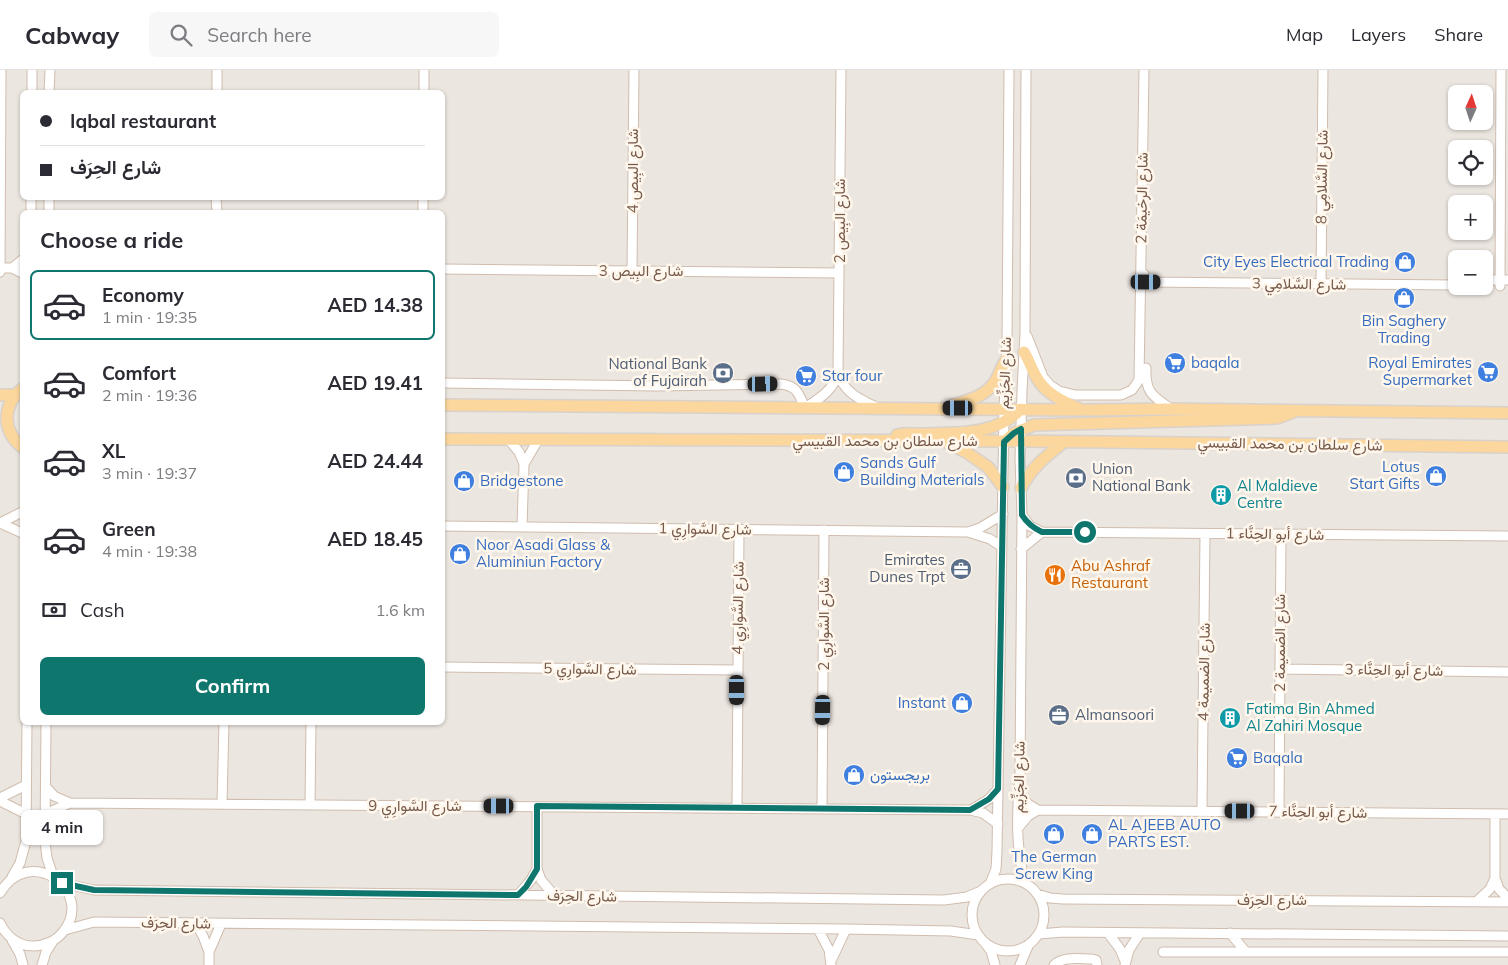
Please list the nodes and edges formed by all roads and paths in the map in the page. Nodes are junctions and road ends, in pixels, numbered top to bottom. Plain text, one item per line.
1 (1, 70) edge
2 (32, 70) edge
3 (50, 70) edge
4 (217, 70) edge
5 (424, 70) edge
6 (634, 70) edge
7 (841, 70) edge
8 (1009, 70) edge
9 (1026, 70) edge
10 (1144, 70) edge
11 (1150, 70) edge
12 (1323, 70) edge
13 (1502, 70) edge
14 (32, 90) edge
15 (49, 90) edge
16 (216, 90) edge
17 (424, 90) edge
18 (20, 262) edge
19 (0, 268) edge
20 (12, 268) junction
21 (445, 270) edge
22 (632, 271) junction
23 (0, 272) edge
24 (20, 272) edge
25 (839, 273) junction
26 (1145, 279) junction
27 (1448, 279) edge
28 (1321, 281) junction
29 (1504, 283) edge
30 (1448, 285) edge
31 (1025, 333) junction
32 (1024, 352) junction
33 (1006, 360) junction
34 (838, 372) junction
35 (445, 383) edge
36 (19, 392) edge
37 (0, 396) edge
38 (445, 405) edge
39 (806, 408) junction
40 (877, 408) junction
41 (940, 408) junction
42 (1004, 409) junction
43 (1021, 409) junction
44 (1171, 409) junction
45 (1083, 410) junction
46 (1295, 410) junction
47 (1508, 413) edge
48 (1004, 423) junction
49 (1021, 429) junction
50 (0, 437) edge
51 (12, 437) junction
52 (445, 439) edge
53 (509, 440) junction
54 (538, 440) junction
55 (1021, 441) junction
56 (882, 442) junction
57 (947, 442) junction
58 (1004, 442) junction
59 (1064, 442) junction
60 (20, 445) edge
61 (1506, 449) edge
62 (524, 464) junction
63 (1003, 487) junction
64 (1020, 488) junction
65 (20, 513) edge
66 (1003, 514) junction
67 (1022, 515) junction
68 (0, 523) edge
69 (445, 526) edge
70 (522, 527) junction
71 (739, 529) junction
72 (824, 530) junction
73 (20, 532) edge
74 (968, 532) junction
75 (1042, 532) junction
76 (1205, 534) junction
77 (1281, 534) junction
78 (1508, 536) edge
79 (1002, 548) junction
80 (1021, 549) junction
81 (445, 667) edge
82 (1280, 669) junction
83 (737, 670) junction
84 (1508, 672) edge
85 (27, 725) edge
86 (46, 725) edge
87 (224, 725) edge
88 (312, 725) edge
89 (26, 785) junction
90 (46, 787) junction
91 (998, 789) junction
92 (1018, 791) junction
93 (0, 800) edge
94 (70, 803) junction
95 (222, 804) junction
96 (310, 805) junction
97 (537, 806) junction
98 (737, 808) junction
99 (822, 809) junction
100 (970, 810) junction
101 (1038, 810) junction
102 (1202, 810) junction
103 (1279, 811) junction
104 (26, 814) junction
105 (1495, 814) junction
106 (1508, 814) edge
107 (46, 818) junction
108 (998, 824) junction
109 (1018, 830) junction
110 (537, 869) junction
111 (53, 876) junction
112 (12, 878) junction
113 (1495, 878) junction
114 (62, 883) junction
115 (1025, 883) junction
116 (990, 884) junction
117 (2, 888) edge
118 (981, 891) junction
119 (1038, 894) junction
120 (518, 895) junction
121 (555, 896) junction
122 (1508, 900) edge
123 (1476, 902) junction
124 (0, 924) edge
125 (196, 924) junction
126 (221, 924) junction
127 (818, 929) junction
128 (846, 929) junction
129 (65, 930) junction
130 (1108, 933) junction
131 (1140, 933) junction
132 (1230, 933) junction
133 (1039, 934) junction
134 (8, 936) junction
135 (1508, 936) edge
136 (981, 938) junction
137 (53, 941) junction
138 (1029, 944) junction
139 (209, 952) junction
140 (1163, 952) dead end
141 (1246, 952) junction
142 (1508, 952) edge
143 (831, 963) edge
144 (1125, 963) edge
145 (24, 965) edge
146 (42, 965) edge
147 (209, 965) edge
148 (995, 965) edge
149 (1020, 965) edge
150 (1054, 965) edge
151 (1097, 965) edge

1 - 19 street
2 - 14 street
3 - 15 street
4 - 16 street
5 - 17 street
6 - 22 street, شارع البِيص 4
7 - 25 street, شارع البِيص 2
8 - 33 street, شارع الجَزِّيم
9 - 31 street, شارع الجَزِّيم
10 - 26 street, شارع الرخيمَة 2
11 - 26 street, شارع الرخيمَة 2
12 - 28 street, شارع السَّلامِي 8
13 - 29 street
18 - 20 street
19 - 20 street
19 - 23 street
20 - 24 street
21 - 22 street, شارع البِيص 3
22 - 25 street, شارع البِيص 3
25 - 34 street, شارع البِيص 2
26 - 28 street, شارع السَّلامِي 3
26 - 31 street, شارع الرخيمَة 2
26 - 44 street, شارع الرخيمَة 2
27 - 28 street, شارع السَّلامِي 3
28 - 30 street, شارع السَّلامِي 3
31 - 32 street, شارع الجَزِّيم
32 - 43 street, شارع الجَزِّيم
32 - 45 main road
33 - 41 main road
33 - 42 street, شارع الجَزِّيم
34 - 39 street, شارع البِيص 2
34 - 40 street
35 - 39 street
36 - 37 main road
36 - 51 main road
38 - 39 main road
39 - 40 main road
40 - 41 main road
41 - 42 main road
42 - 43 main road
42 - 48 street, شارع الجَزِّيم
43 - 45 main road
43 - 48 main road
43 - 49 street, شارع الجَزِّيم
44 - 45 main road
44 - 46 main road
46 - 47 main road
46 - 49 main road
48 - 56 main road
48 - 58 street, شارع الجَزِّيم
49 - 55 street, شارع الجَزِّيم
49 - 58 main road
50 - 51 main road
51 - 60 main road
52 - 53 main road, شارع سلطان بن محمد القبيسي
53 - 54 main road, شارع سلطان بن محمد القبيسي
53 - 62 street
54 - 56 main road, شارع سلطان بن محمد القبيسي
54 - 62 street
55 - 58 main road, شارع سلطان بن محمد القبيسي
55 - 59 main road, شارع سلطان بن محمد القبيسي
55 - 64 street, شارع الجَزِّيم
56 - 57 main road, شارع سلطان بن محمد القبيسي
57 - 58 main road, شارع سلطان بن محمد القبيسي
57 - 63 main road
58 - 63 street, شارع الجَزِّيم
59 - 61 main road, شارع سلطان بن محمد القبيسي
59 - 64 main road
62 - 70 street
63 - 66 street, شارع الجَزِّيم
64 - 67 street, شارع الجَزِّيم
65 - 68 street
66 - 74 street, شارع السَّوارِي 1
66 - 79 street, شارع الجَزِّيم
67 - 75 street
67 - 80 street, شارع الجَزِّيم
68 - 73 street
69 - 70 street, شارع السَّوارِي 1
70 - 71 street, شارع السَّوارِي 1
71 - 72 street, شارع السَّوارِي 1
71 - 83 street, شارع السَّوارِي 4
72 - 74 street, شارع السَّوارِي 1
72 - 99 street, شارع السَّوارِي 2
74 - 79 street, شارع السَّوارِي 1
75 - 76 street, شارع أبو الحِنَّاء 1
75 - 80 street
76 - 77 street, شارع أبو الحِنَّاء 1
76 - 102 street, شارع الضميمة 4
77 - 78 street, شارع أبو الحِنَّاء 1
77 - 82 street, شارع الضميمة 2
79 - 91 street, شارع الجَزِّيم
80 - 92 street, شارع الجَزِّيم
81 - 83 street, شارع السَّوارِي 5
82 - 84 street, شارع أبو الحِنَّاء 3
82 - 103 street, شارع الضميمة 2
83 - 98 street, شارع السَّوارِي 4
85 - 89 street
86 - 90 street
87 - 95 street
88 - 96 street
89 - 93 street
89 - 104 street
90 - 94 street
90 - 107 street
91 - 100 street
91 - 108 street, شارع الجَزِّيم
92 - 101 street
92 - 109 street, شارع الجَزِّيم
93 - 104 street
94 - 95 street, شارع السَّوارِي 9
94 - 107 street
95 - 96 street, شارع السَّوارِي 9
96 - 97 street, شارع السَّوارِي 9
97 - 98 street, شارع السَّوارِي 9
97 - 110 street
98 - 99 street, شارع السَّوارِي 9
99 - 100 street, شارع السَّوارِي 9
100 - 108 street, شارع السَّوارِي 9
101 - 102 street, شارع أبو الحِنَّاء 7
101 - 109 street
102 - 103 street, شارع أبو الحِنَّاء 7
103 - 105 street, شارع أبو الحِنَّاء 7
104 - 112 street
105 - 106 street, شارع أبو الحِنَّاء 7
105 - 113 street
107 - 111 street
108 - 116 street, شارع الجَزِّيم
109 - 115 street, شارع الجَزِّيم
110 - 120 street
110 - 121 street
111 - 112 street
111 - 114 street
112 - 117 street
113 - 122 street
113 - 123 street
114 - 120 street, شارع الحِرَف
114 - 129 street
115 - 116 street
115 - 119 street
116 - 118 street
118 - 121 street, شارع الحِرَف
118 - 136 street
119 - 123 street, شارع الحِرَف
119 - 133 street
120 - 121 street, شارع الحِرَف
122 - 123 street, شارع الحِرَف
124 - 134 street
125 - 126 street, شارع الحِرَف
125 - 129 street, شارع الحِرَف
125 - 139 street
126 - 127 street, شارع الحِرَف
126 - 139 street
127 - 128 street, شارع الحِرَف
127 - 143 street
128 - 136 street, شارع الحِرَف
128 - 143 street
129 - 137 street
130 - 131 street
130 - 133 street
130 - 144 street
131 - 132 street
131 - 144 street
132 - 135 street
132 - 141 street
133 - 138 street
134 - 137 street
134 - 145 street
136 - 138 street
136 - 148 street
137 - 146 street
138 - 149 street
139 - 147 street
140 - 141 street
141 - 142 street
150 - 151 street

